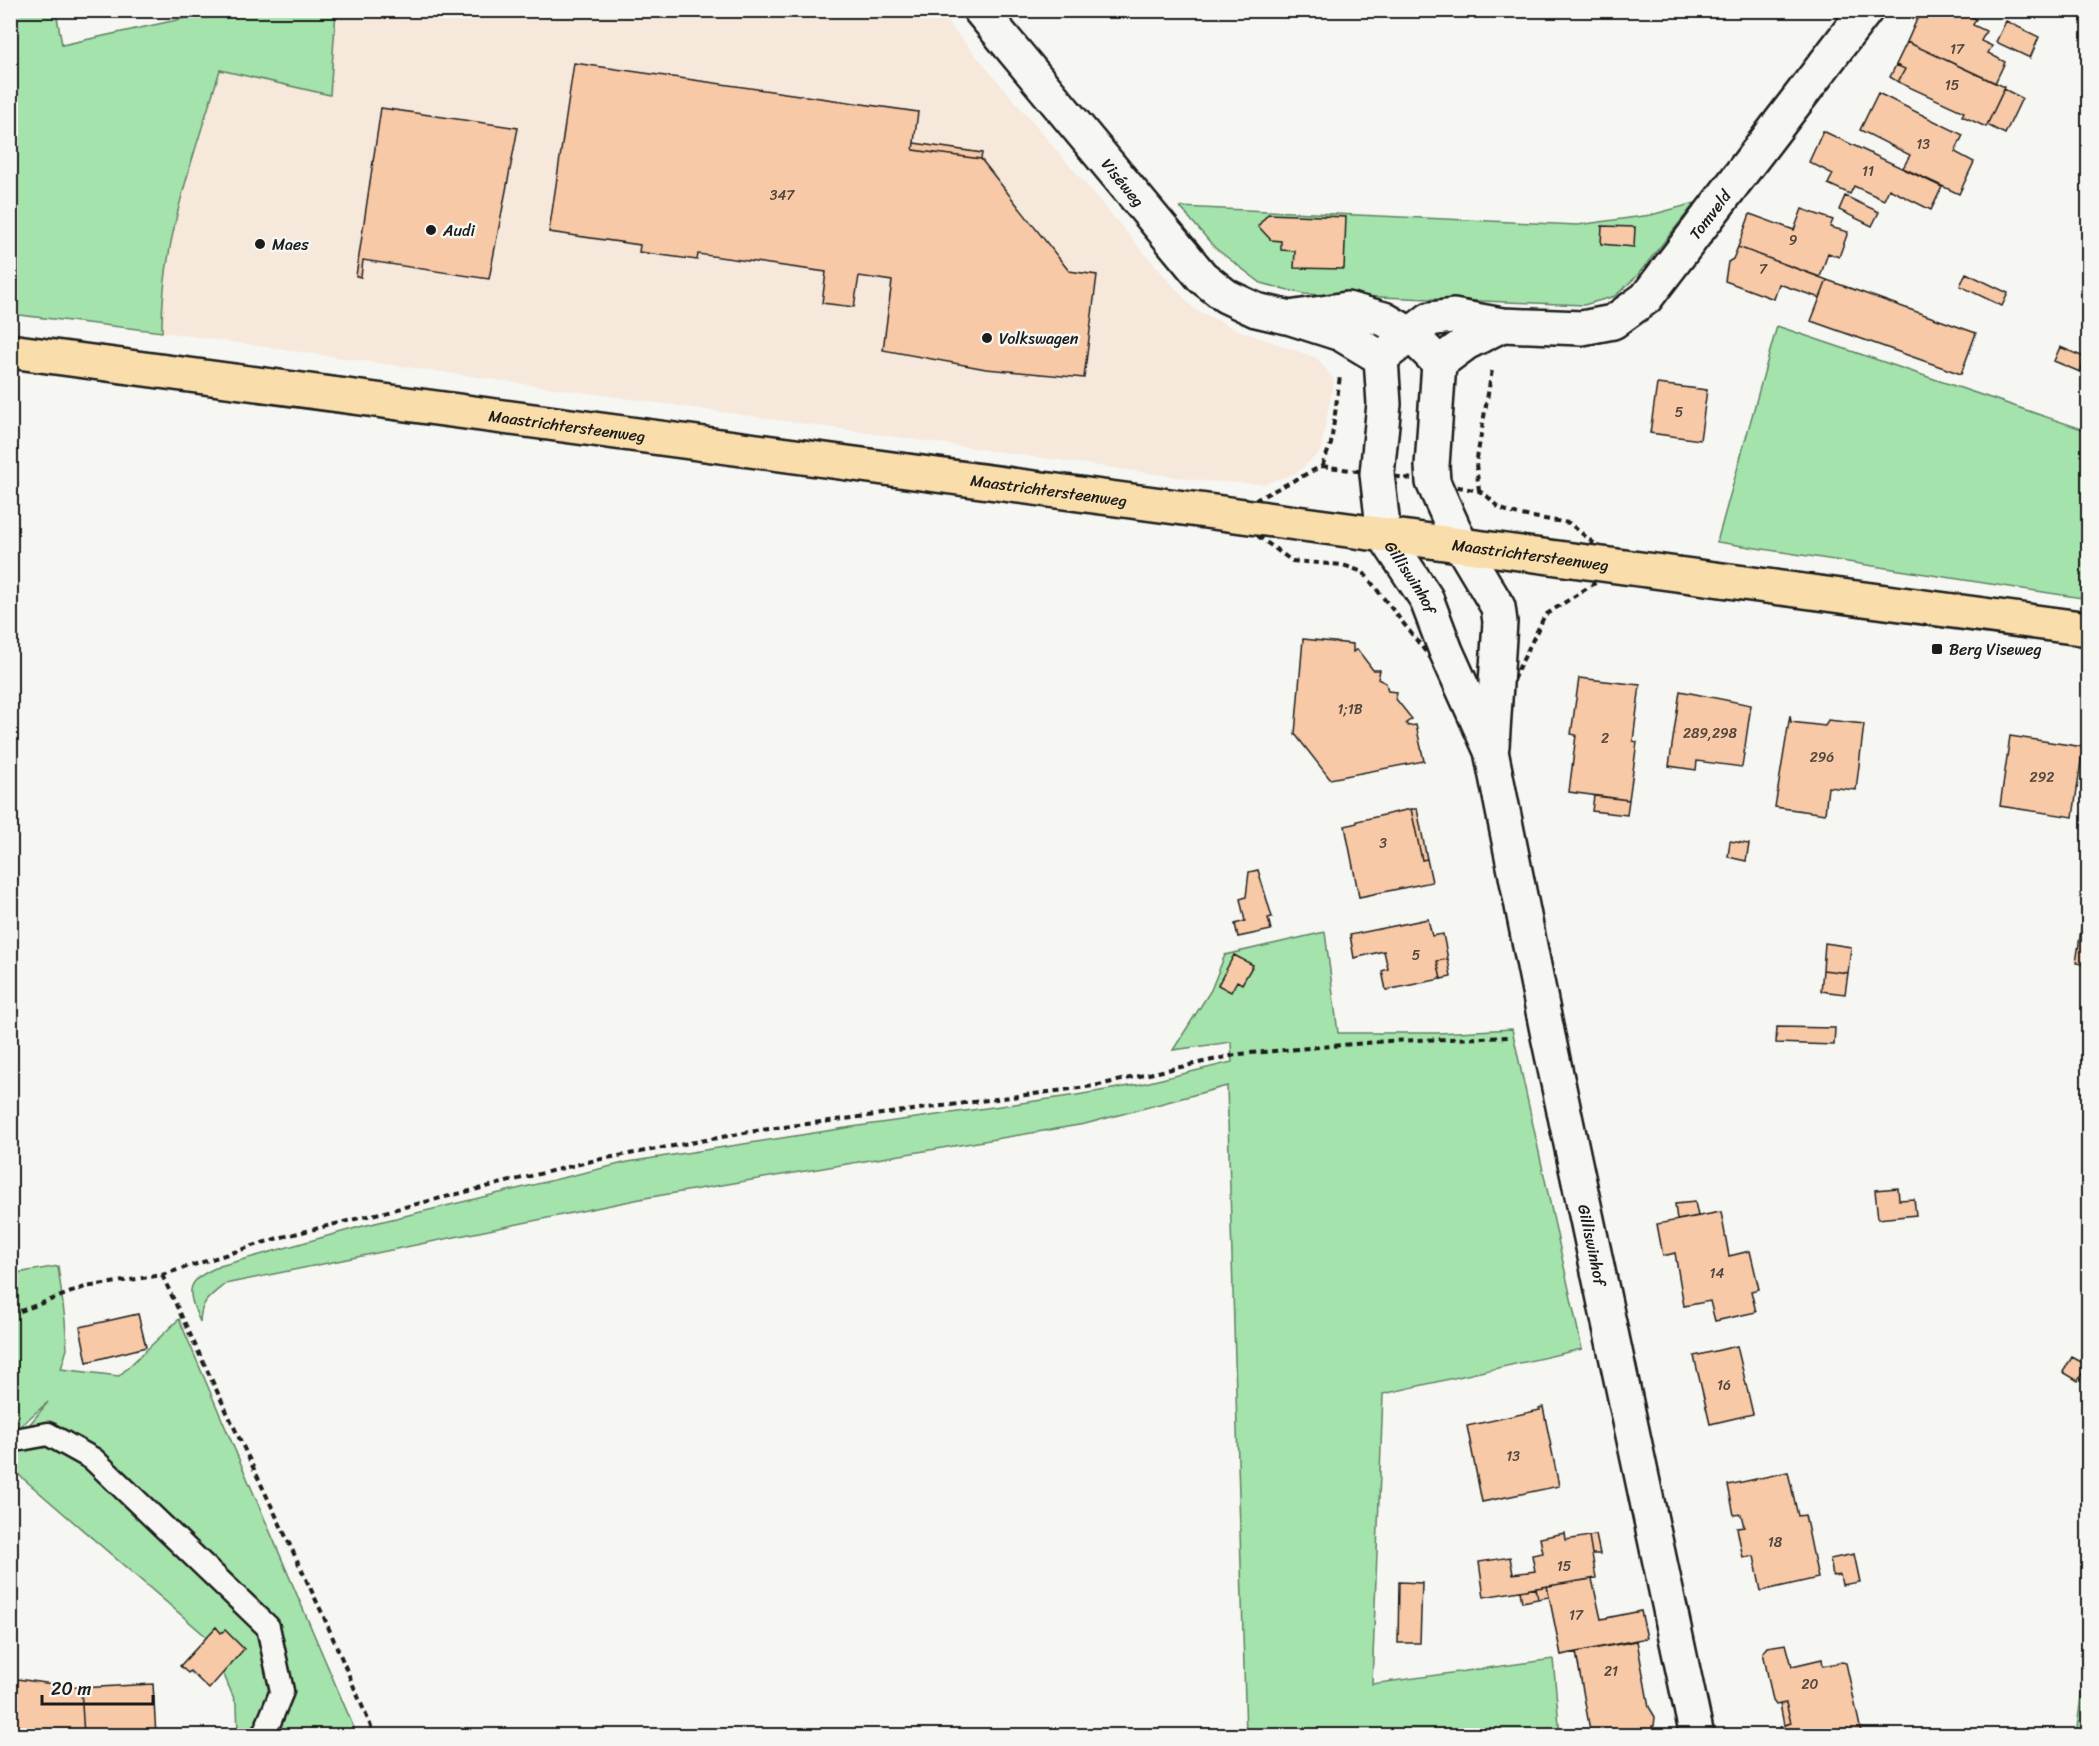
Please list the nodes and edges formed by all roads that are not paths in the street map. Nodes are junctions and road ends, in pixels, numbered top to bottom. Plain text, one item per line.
1 (980, 10) edge
2 (1866, 10) edge
3 (1290, 318) junction
4 (1502, 325) junction
5 (1410, 334) junction
6 (10, 351) edge
7 (1381, 358) junction
8 (1439, 363) junction
9 (1384, 535) junction
10 (1461, 545) junction
11 (2088, 629) edge
12 (1491, 751) junction
13 (10, 1441) edge
14 (261, 1736) edge
15 (1697, 1736) edge

1 - 3 street, Viséweg
2 - 4 street, Tomveld
3 - 5 street, Viséweg
3 - 7 street, Viséweg
4 - 5 street, Tomveld
4 - 8 street, Tomveld
5 - 7 street, Tomveld
5 - 8 street, Viséweg
6 - 9 main road, Maastrichtersteenweg
7 - 9 street, Gilliswinhof
8 - 10 street, Gilliswinhof
9 - 10 main road, Maastrichtersteenweg
9 - 12 street, Gilliswinhof
10 - 11 main road, Maastrichtersteenweg
10 - 12 street, Gilliswinhof
12 - 15 street, Gilliswinhof
13 - 14 lane

